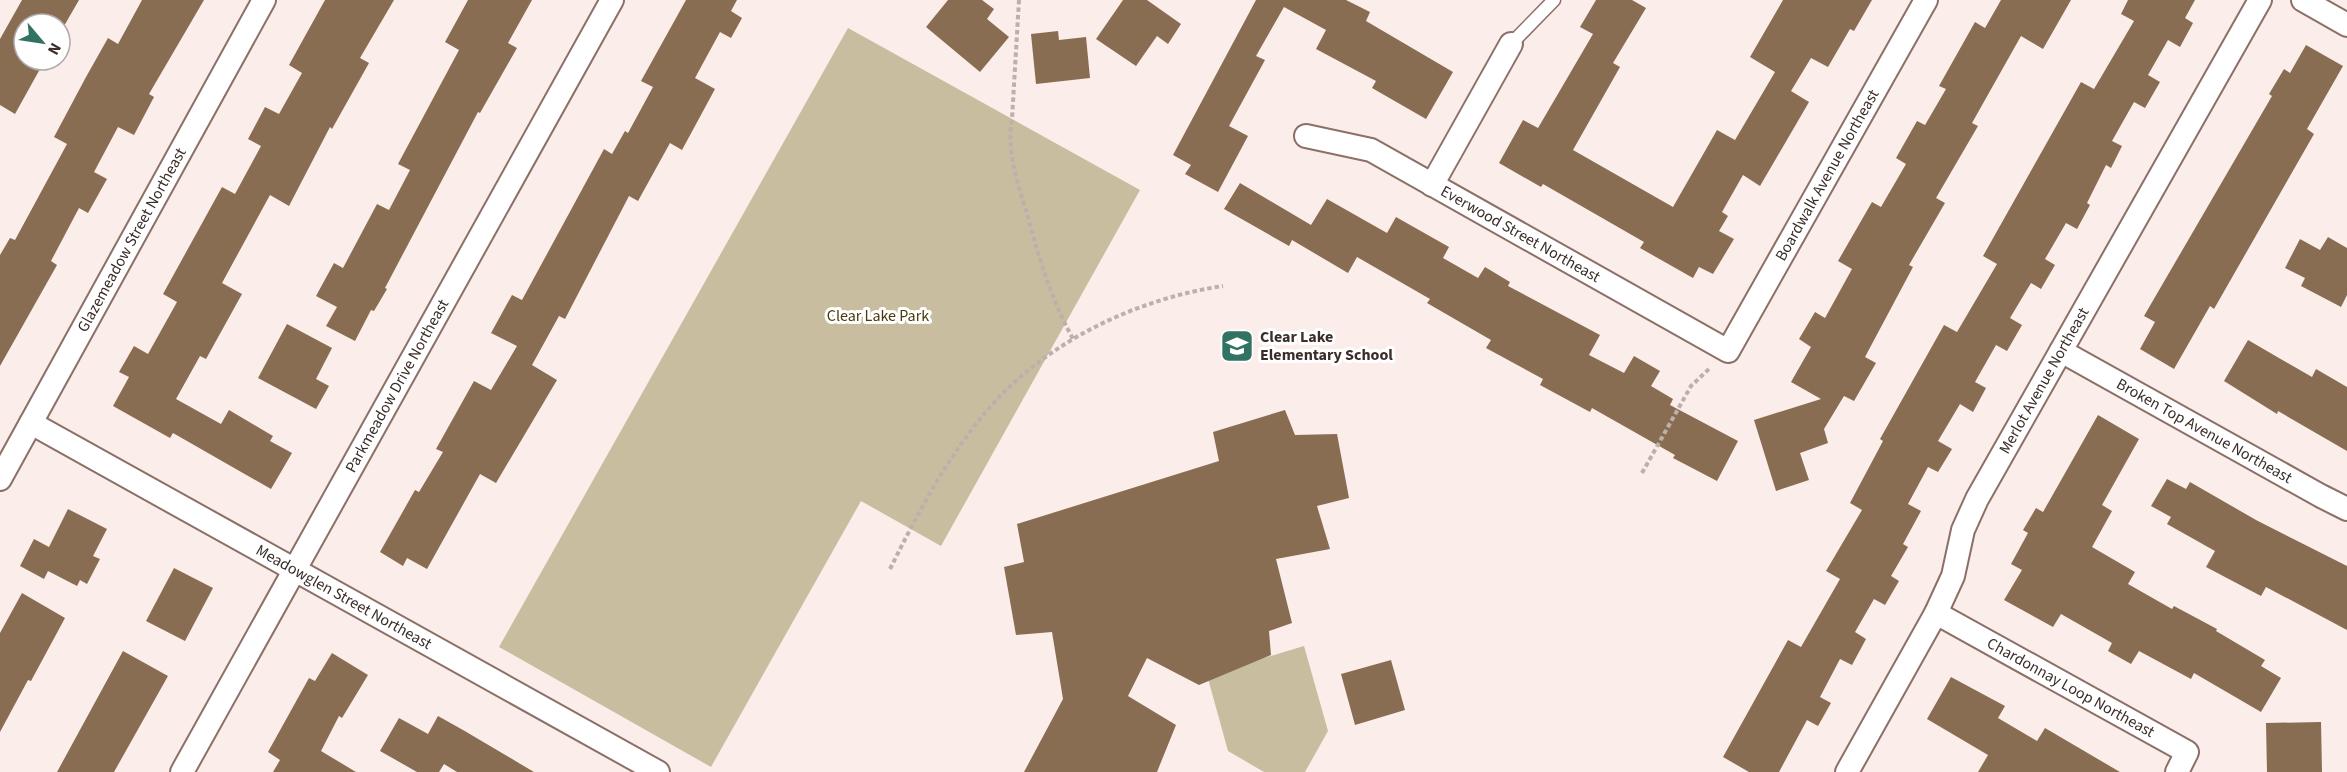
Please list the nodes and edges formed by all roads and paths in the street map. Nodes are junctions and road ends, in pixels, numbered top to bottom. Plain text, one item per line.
1 (264, 0) edge
2 (612, 0) edge
3 (1019, 0) edge
4 (1554, 0) edge
5 (1926, 0) edge
6 (2260, 0) edge
7 (2303, 0) edge
8 (2347, 25) edge
9 (1511, 44) joint
10 (1306, 136) dead end
11 (1432, 184) junction
12 (1223, 286) dead end
13 (1072, 339) junction
14 (1728, 351) junction
15 (2061, 351) junction
16 (31, 423) junction
17 (1642, 473) dead end
18 (0, 479) edge
19 (2347, 509) edge
20 (295, 569) junction
21 (890, 569) dead end
22 (1936, 613) junction
23 (182, 772) edge
24 (658, 772) edge
25 (1847, 772) edge
26 (2176, 772) edge

1 - 16 street, Glazemeadow Street Northeast
2 - 20 street, Parkmeadow Drive Northeast
3 - 13 path
4 - 9 lane
5 - 14 street, Boardwalk Avenue Northeast
6 - 15 street, Merlot Avenue Northeast
7 - 8 street
9 - 11 street
10 - 11 street, Everwood Street Northeast
11 - 14 street, Everwood Street Northeast
12 - 13 path
13 - 21 path
14 - 17 path
15 - 19 street, Broken Top Avenue Northeast
15 - 22 street, Merlot Avenue Northeast
16 - 18 street, Glazemeadow Street Northeast
16 - 20 street, Meadowglen Street Northeast
20 - 23 street, Parkmeadow Drive Northeast
20 - 24 street, Meadowglen Street Northeast
22 - 25 street, Merlot Avenue Northeast
22 - 26 street, Chardonnay Loop Northeast

